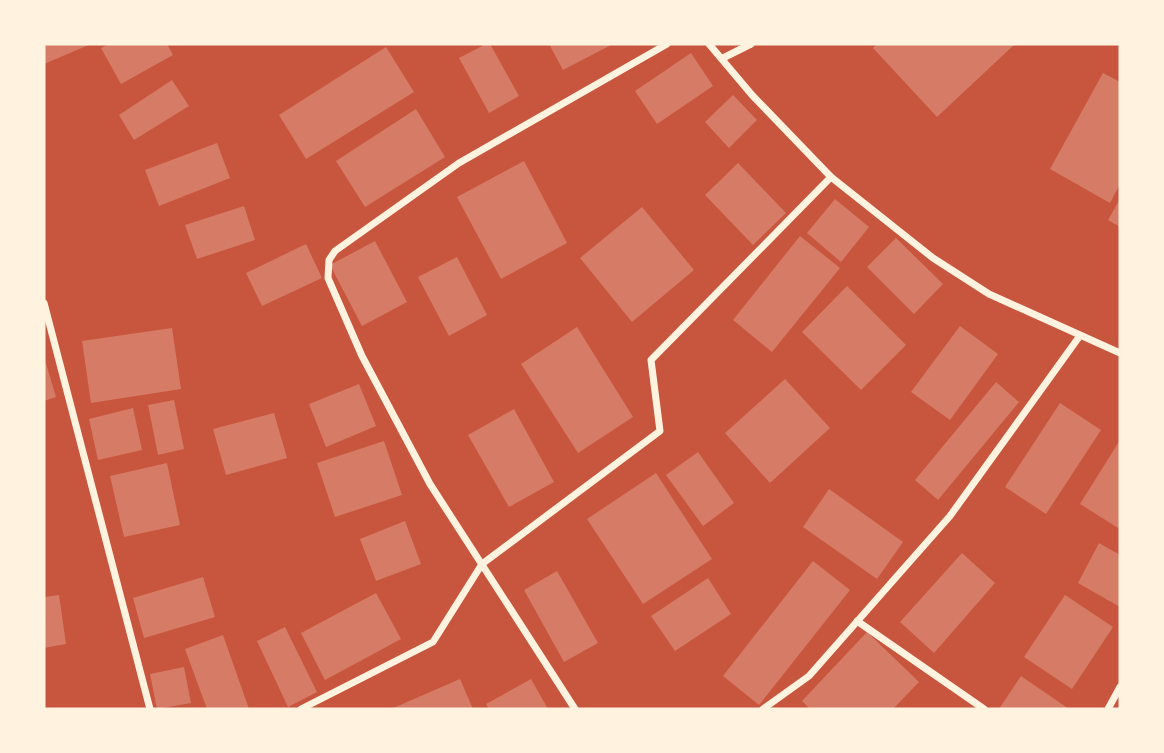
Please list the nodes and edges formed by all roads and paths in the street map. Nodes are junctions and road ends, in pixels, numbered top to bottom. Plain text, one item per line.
1 (667, 44) edge
2 (709, 44) edge
3 (751, 44) edge
4 (723, 58) junction
5 (831, 177) junction
6 (44, 303) edge
7 (1079, 337) junction
8 (1120, 354) edge
9 (482, 564) junction
10 (857, 621) junction
11 (1120, 687) edge
12 (149, 709) edge
13 (301, 709) edge
14 (575, 709) edge
15 (763, 709) edge
16 (984, 709) edge
17 (1108, 709) edge

1 - 9 street
2 - 4 street
3 - 4 street
4 - 5 street
5 - 7 street
5 - 9 street
6 - 12 street
7 - 8 street
7 - 10 street
9 - 13 street
9 - 14 street
10 - 15 street
10 - 16 street
11 - 17 street

